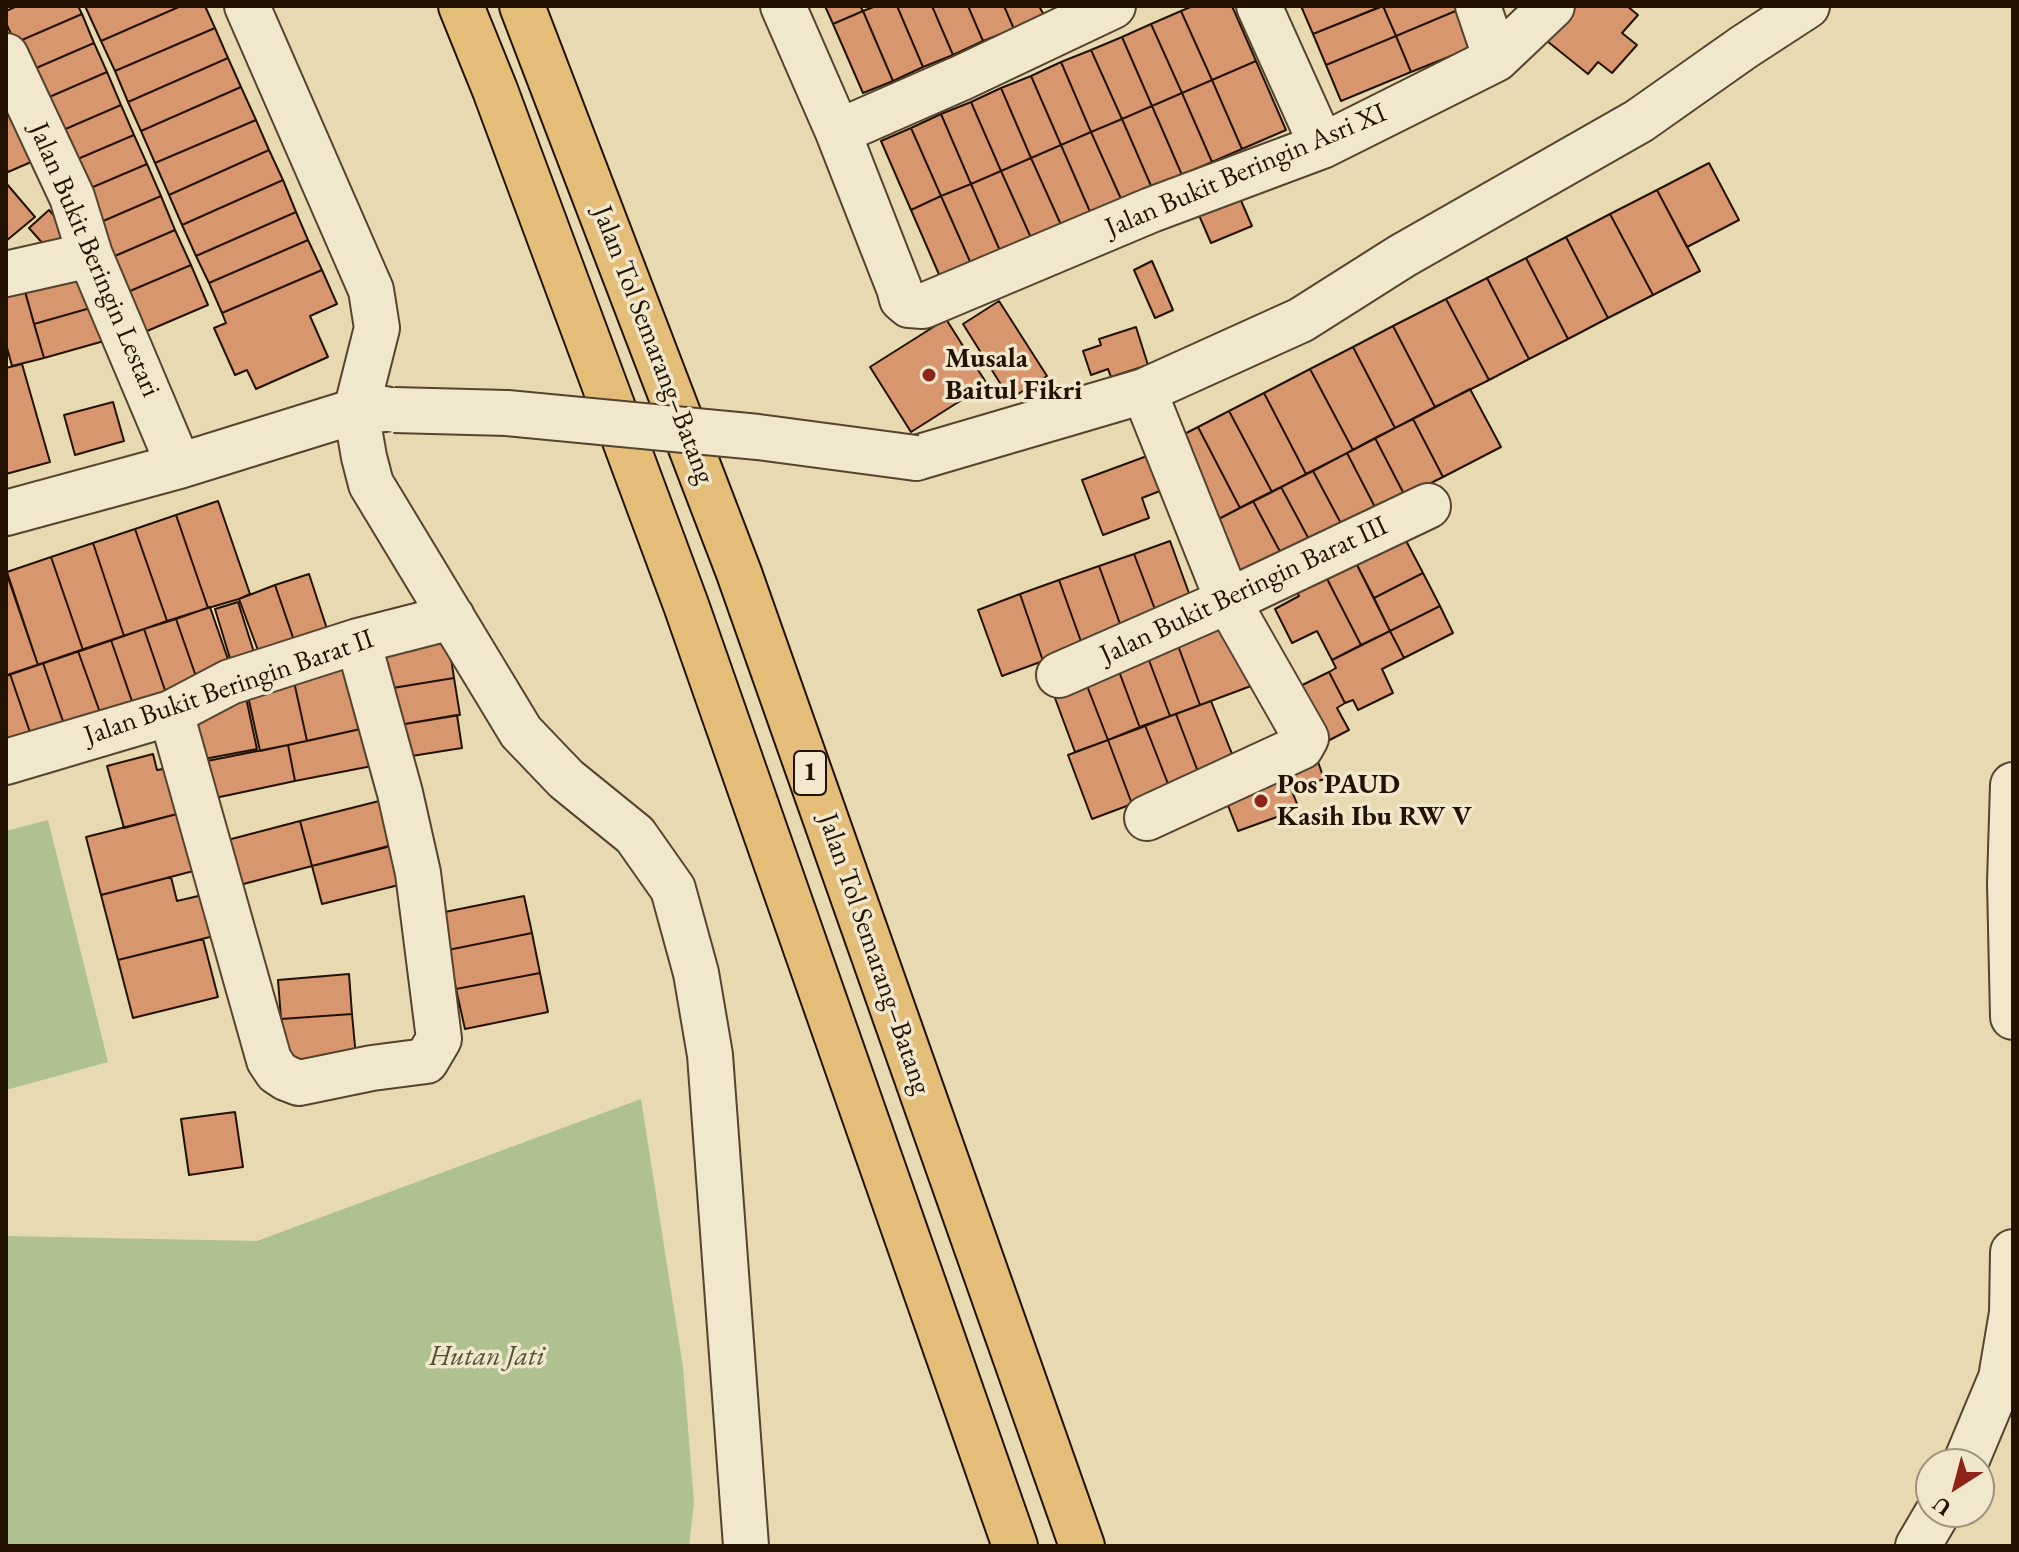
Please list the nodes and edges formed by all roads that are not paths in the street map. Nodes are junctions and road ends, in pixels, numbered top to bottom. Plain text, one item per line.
1 (247, 6) edge
2 (461, 6) edge
3 (522, 6) edge
4 (783, 6) edge
5 (1113, 6) edge
6 (1259, 6) edge
7 (1478, 6) edge
8 (1552, 6) edge
9 (1807, 6) edge
10 (6, 58) edge
11 (1496, 59) junction
12 (838, 132) junction
13 (1322, 146) junction
14 (90, 255) junction
15 (6, 274) edge
16 (1144, 391) junction
17 (375, 410) junction
18 (179, 466) junction
19 (1428, 506) dead end
20 (6, 513) edge
21 (1228, 601) junction
22 (452, 617) junction
23 (358, 641) junction
24 (1059, 675) dead end
25 (171, 713) junction
26 (6, 762) edge
27 (2013, 785) edge
28 (1147, 818) dead end
29 (2013, 1017) edge
30 (2013, 1252) edge
31 (1972, 1448) edge
32 (1929, 1528) edge
33 (746, 1546) edge
34 (1015, 1546) edge
35 (1082, 1546) edge
36 (1918, 1546) edge

1 - 17 street
2 - 34 highway, Jalan Tol Semarang–Batang / 1
3 - 35 highway, Jalan Tol Semarang–Batang / 1
4 - 12 street
5 - 12 street
6 - 13 street
7 - 11 street
8 - 11 street, Jalan Bukit Beringin Asri XI
9 - 16 street
10 - 14 street, Jalan Bukit Beringin Lestari
11 - 13 street, Jalan Bukit Beringin Asri XI
12 - 13 street, Jalan Bukit Beringin Asri XI
14 - 15 street
14 - 18 street, Jalan Bukit Beringin Lestari
16 - 17 street, bridge
16 - 21 street
17 - 18 street
17 - 22 street
18 - 20 street
19 - 21 street, Jalan Bukit Beringin Barat III
21 - 24 street, Jalan Bukit Beringin Barat III
21 - 28 street
22 - 23 street, Jalan Bukit Beringin Barat II
22 - 33 street
23 - 25 street, Jalan Bukit Beringin Barat II
23 - 25 street
25 - 26 street, Jalan Bukit Beringin Barat II
27 - 29 street
30 - 31 street
32 - 36 street

